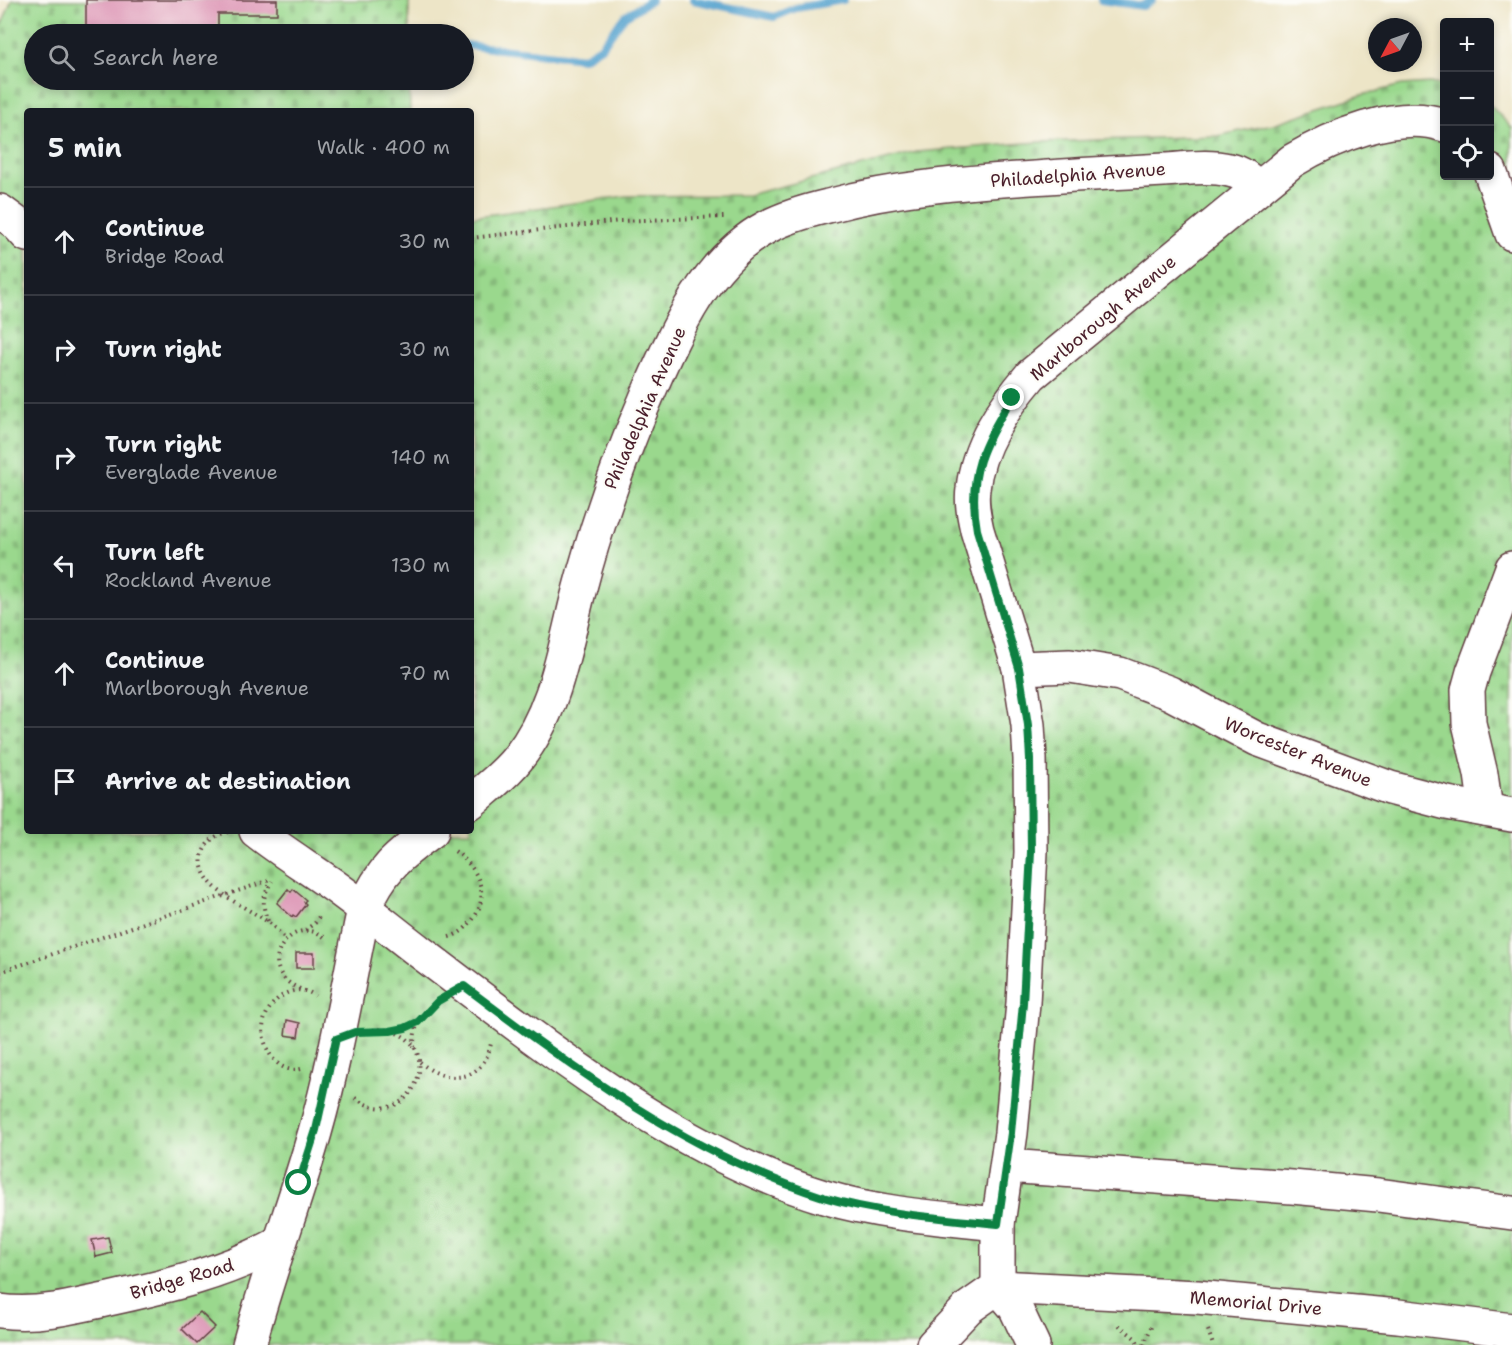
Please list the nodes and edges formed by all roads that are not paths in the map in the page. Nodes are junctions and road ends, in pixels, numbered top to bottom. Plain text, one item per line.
1 (1440, 124) edge
2 (1493, 180) edge
3 (1258, 188) junction
4 (0, 211) edge
5 (24, 232) edge
6 (1512, 234) edge
7 (1512, 568) edge
8 (1019, 668) junction
9 (474, 799) edge
10 (1499, 813) edge
11 (260, 834) edge
12 (425, 836) edge
13 (363, 909) junction
14 (1007, 1166) junction
15 (1512, 1213) edge
16 (998, 1224) junction
17 (278, 1244) junction
18 (998, 1287) junction
19 (0, 1311) edge
20 (1512, 1330) edge
21 (249, 1345) edge
22 (933, 1345) edge
23 (1033, 1345) edge

1 - 3 lane, Marlborough Avenue
2 - 6 lane
3 - 8 lane, Marlborough Avenue
3 - 9 lane, Philadelphia Avenue
4 - 5 lane
7 - 10 lane
8 - 10 lane, Worcester Avenue
8 - 14 lane, Marlborough Avenue
11 - 13 lane
12 - 13 lane
13 - 16 lane
13 - 17 lane
14 - 15 lane
14 - 16 lane, Marlborough Avenue
16 - 18 lane
17 - 19 lane, Bridge Road
17 - 21 lane
18 - 20 lane, Memorial Drive
18 - 22 lane
18 - 23 lane

